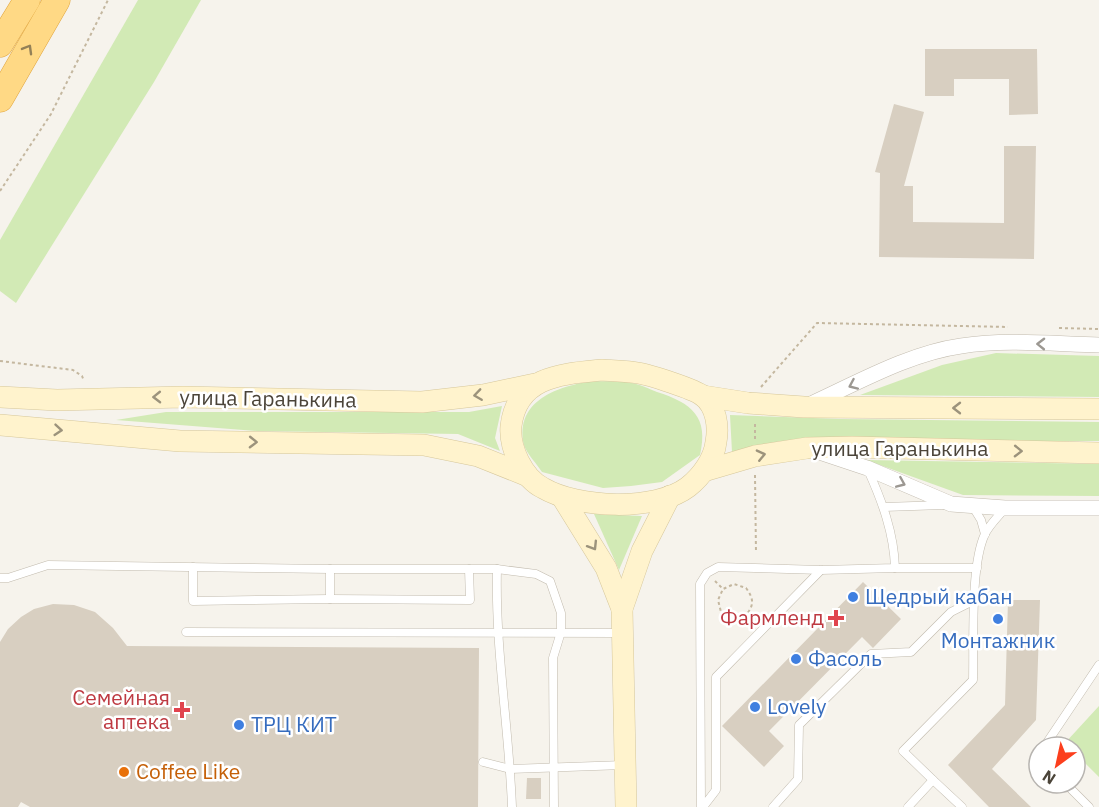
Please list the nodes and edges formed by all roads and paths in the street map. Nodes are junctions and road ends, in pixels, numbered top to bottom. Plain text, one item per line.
1 (27, 0) edge
2 (57, 0) edge
3 (108, 0) edge
4 (6, 30) edge
5 (0, 99) edge
6 (0, 191) edge
7 (1099, 345) edge
8 (0, 361) edge
9 (535, 384) junction
10 (703, 396) junction
11 (0, 397) edge
12 (90, 399) junction
13 (804, 407) junction
14 (1099, 409) edge
15 (0, 425) edge
16 (807, 448) junction
17 (1099, 453) edge
18 (867, 468) junction
19 (705, 471) junction
20 (528, 476) junction
21 (670, 496) junction
22 (562, 497) junction
23 (951, 504) junction
24 (884, 507) junction
25 (973, 507) junction
26 (1005, 508) junction
27 (1099, 508) edge
28 (985, 534) junction
29 (193, 567) junction
30 (895, 568) junction
31 (977, 568) junction
32 (330, 569) junction
33 (470, 569) junction
34 (496, 569) junction
35 (821, 570) junction
36 (706, 573) junction
37 (0, 578) edge
38 (723, 589) junction
39 (330, 599) junction
40 (975, 600) junction
41 (622, 609) junction
42 (186, 632) dead end
43 (561, 632) junction
44 (499, 633) junction
45 (622, 633) junction
46 (1099, 665) edge
47 (1052, 735) edge
48 (483, 762) dead end
49 (625, 765) junction
50 (554, 767) junction
51 (510, 769) junction
52 (933, 780) junction
53 (1077, 795) edge
54 (512, 807) edge
55 (554, 807) edge
56 (626, 807) edge
57 (702, 807) edge
58 (773, 807) edge
59 (908, 807) edge
60 (962, 807) edge
61 (1089, 807) edge

1 - 4 highway
5 -> 2 highway
3 - 6 path
7 -> 13 street
8 - 12 path
9 - 10 main road
9 -> 12 main road, улица Гаранькина
9 - 20 main road
10 - 13 main road, улица Гаранькина
10 - 19 main road
11 - 12 main road, улица Гаранькина
14 -> 13 main road, улица Гаранькина
15 -> 20 main road, улица Гаранькина
16 -> 17 main road, улица Гаранькина
16 - 18 street
19 -> 16 main road, улица Гаранькина
18 -> 23 street
18 - 24 lane
19 - 21 main road
20 - 22 main road
21 - 22 main road
21 - 41 main road
22 -> 41 main road
23 - 24 lane
23 - 25 street
24 - 30 lane
25 - 26 street
25 - 28 lane
26 - 27 street
26 - 28 lane
28 - 31 lane
29 - 32 lane
29 - 37 lane
29 - 39 lane
30 - 31 lane
30 - 35 lane
31 - 40 lane
32 - 33 lane
32 - 39 lane
33 - 34 lane
33 - 39 lane
34 - 43 lane
34 - 44 lane
35 - 36 lane
35 - 57 lane
36 - 38 path
36 - 57 lane
38 - 38 path
40 - 52 lane
40 - 58 lane
41 - 45 main road
42 - 44 lane
43 - 44 lane
43 - 45 lane
43 - 50 lane
44 - 51 lane
45 - 49 main road
46 - 47 lane
48 - 51 lane
49 - 50 lane
49 - 56 main road
50 - 51 lane
50 - 55 lane
51 - 54 lane
52 - 59 lane
52 - 60 lane
53 - 61 lane

